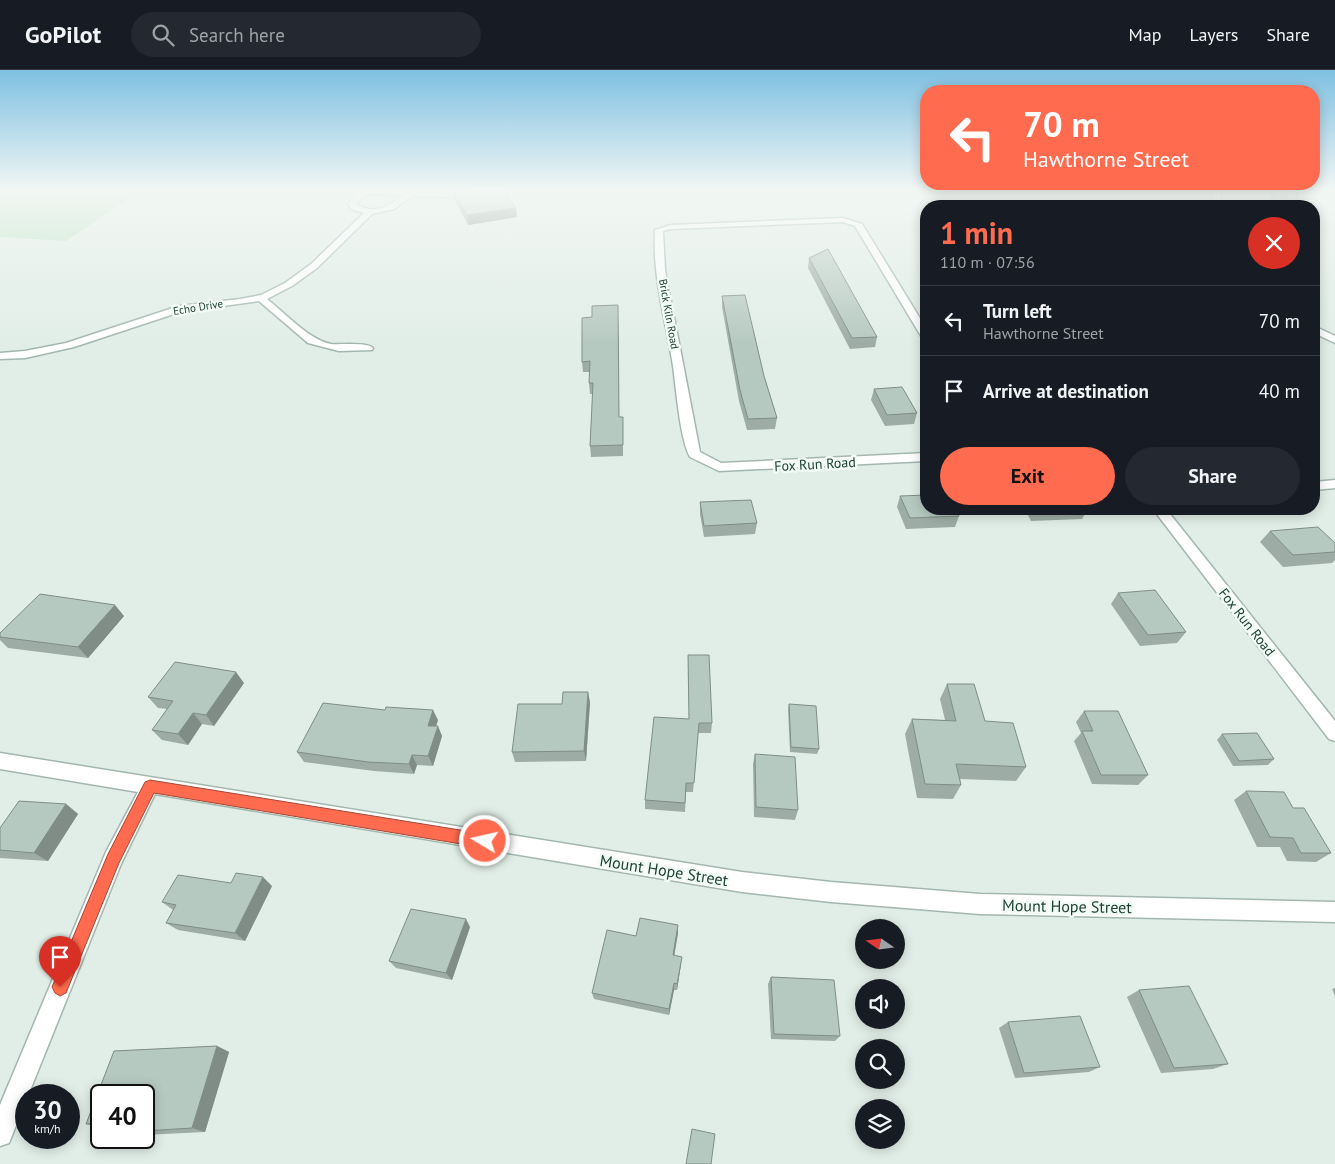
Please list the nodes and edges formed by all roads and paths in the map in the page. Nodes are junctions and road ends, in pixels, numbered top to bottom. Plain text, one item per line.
1 (339, 241) edge
2 (657, 241) edge
3 (868, 241) edge
4 (260, 298) junction
5 (920, 326) edge
6 (1320, 332) edge
7 (1335, 340) edge
8 (368, 348) dead end
9 (0, 356) edge
10 (920, 457) edge
11 (705, 460) joint
12 (1335, 484) edge
13 (1320, 485) edge
14 (1164, 515) edge
15 (1335, 734) edge
16 (0, 761) edge
17 (150, 786) junction
18 (1335, 912) edge
19 (0, 1134) edge

1 - 4 street, Echo Drive
2 - 11 street, Brick Kiln Road
3 - 5 street, Brick Kiln Road
4 - 8 street
4 - 9 street, Echo Drive
6 - 7 street
10 - 11 street, Fox Run Road
12 - 13 street
14 - 15 street, Fox Run Road
16 - 17 street, Mount Hope Street
17 - 18 street, Mount Hope Street
17 - 19 street

